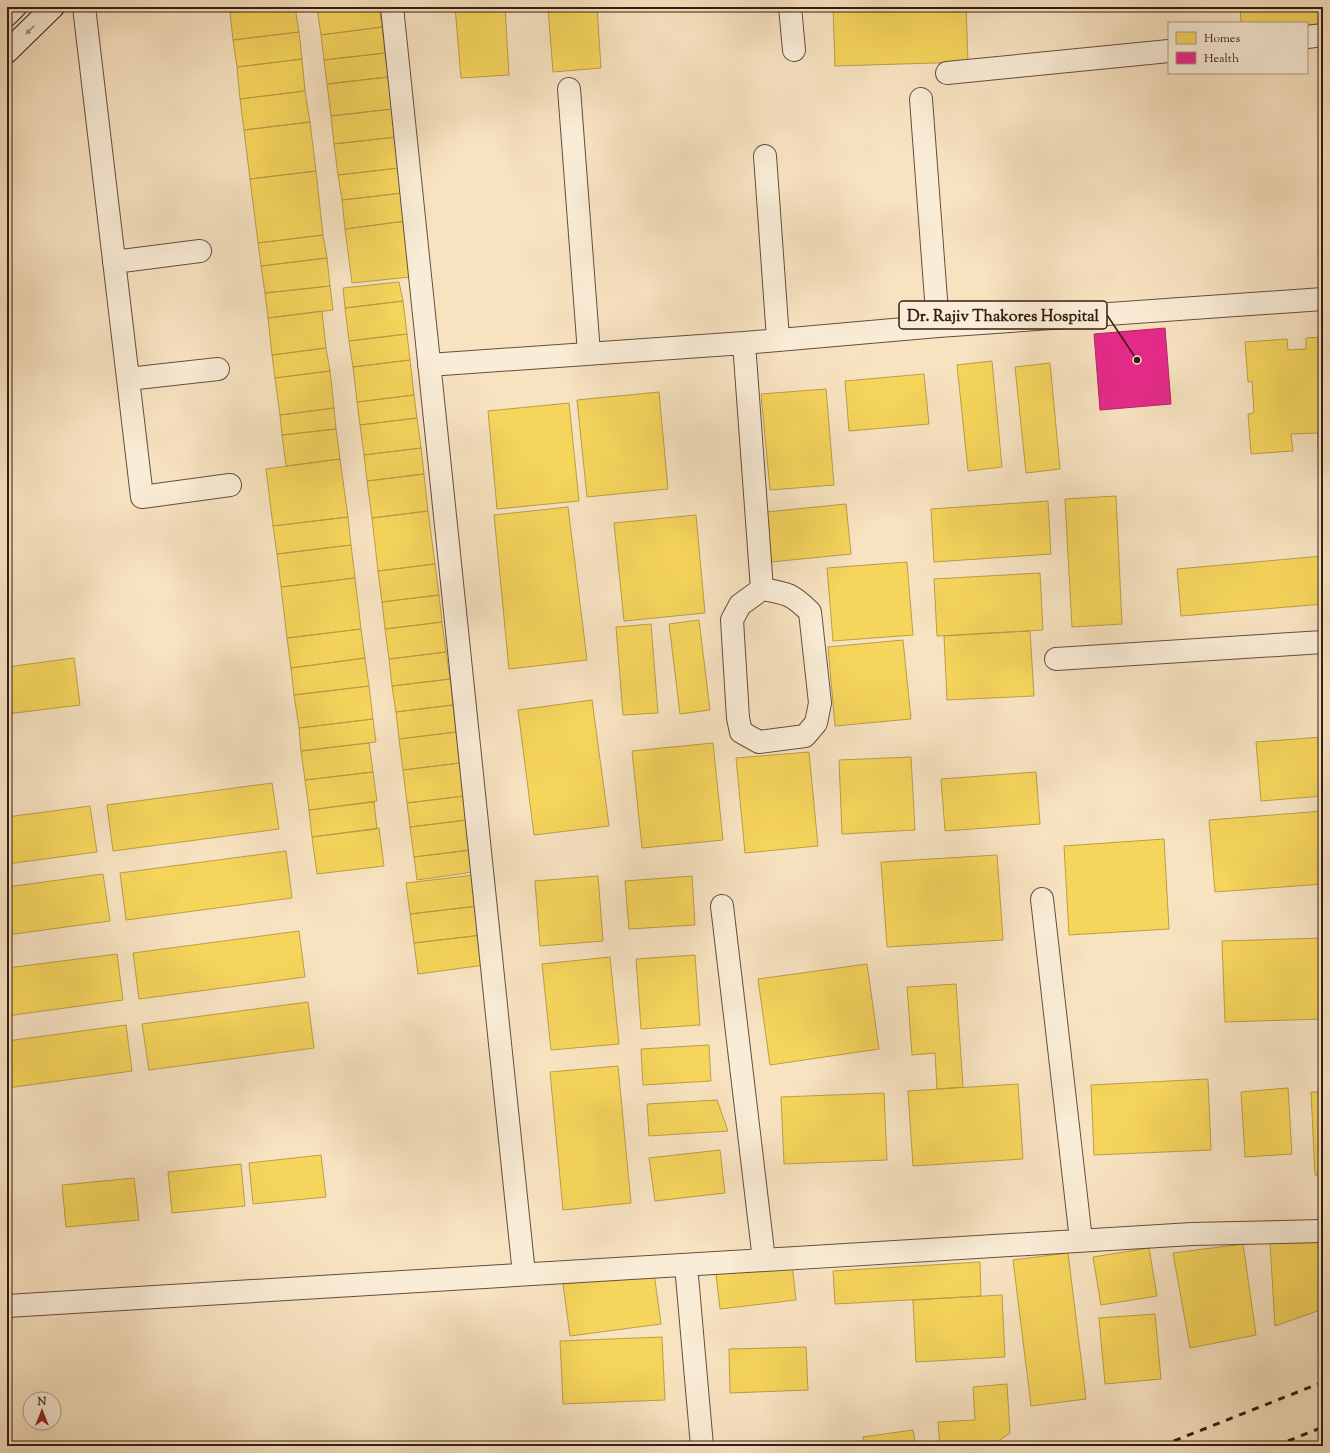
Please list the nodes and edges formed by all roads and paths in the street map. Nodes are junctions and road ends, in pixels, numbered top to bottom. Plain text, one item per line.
1 (15, 7) edge
2 (53, 7) edge
3 (84, 7) edge
4 (392, 7) edge
5 (790, 7) edge
6 (7, 15) edge
7 (1323, 35) edge
8 (1308, 37) edge
9 (794, 50) dead end
10 (1168, 51) edge
11 (7, 52) edge
12 (947, 73) dead end
13 (570, 89) dead end
14 (921, 99) dead end
15 (765, 156) dead end
16 (200, 250) dead end
17 (114, 262) junction
18 (1323, 299) edge
19 (938, 326) junction
20 (778, 339) junction
21 (744, 343) junction
22 (589, 353) junction
23 (429, 365) junction
24 (218, 369) dead end
25 (128, 379) junction
26 (230, 485) dead end
27 (762, 589) junction
28 (1323, 642) edge
29 (1056, 659) dead end
30 (1042, 899) dead end
31 (722, 906) dead end
32 (1323, 1231) edge
33 (1081, 1240) junction
34 (764, 1260) junction
35 (686, 1264) junction
36 (524, 1274) junction
37 (7, 1306) edge
38 (702, 1446) edge

1 - 6 street
2 -> 11 street
3 - 17 street
4 - 23 street
5 - 9 street
7 - 8 street
10 - 12 street
13 - 22 street
14 - 19 street
15 - 20 street
16 - 17 street
17 - 25 street
18 - 19 street
19 - 20 street
20 - 21 street
21 - 22 street
21 - 27 street
22 - 23 street
23 - 36 street
24 - 25 street
25 - 26 street
27 - 27 street
28 - 29 street
30 - 33 street
31 - 34 street
32 - 33 street
33 - 34 street
34 - 35 street
35 - 36 street
35 - 38 street
36 - 37 street

